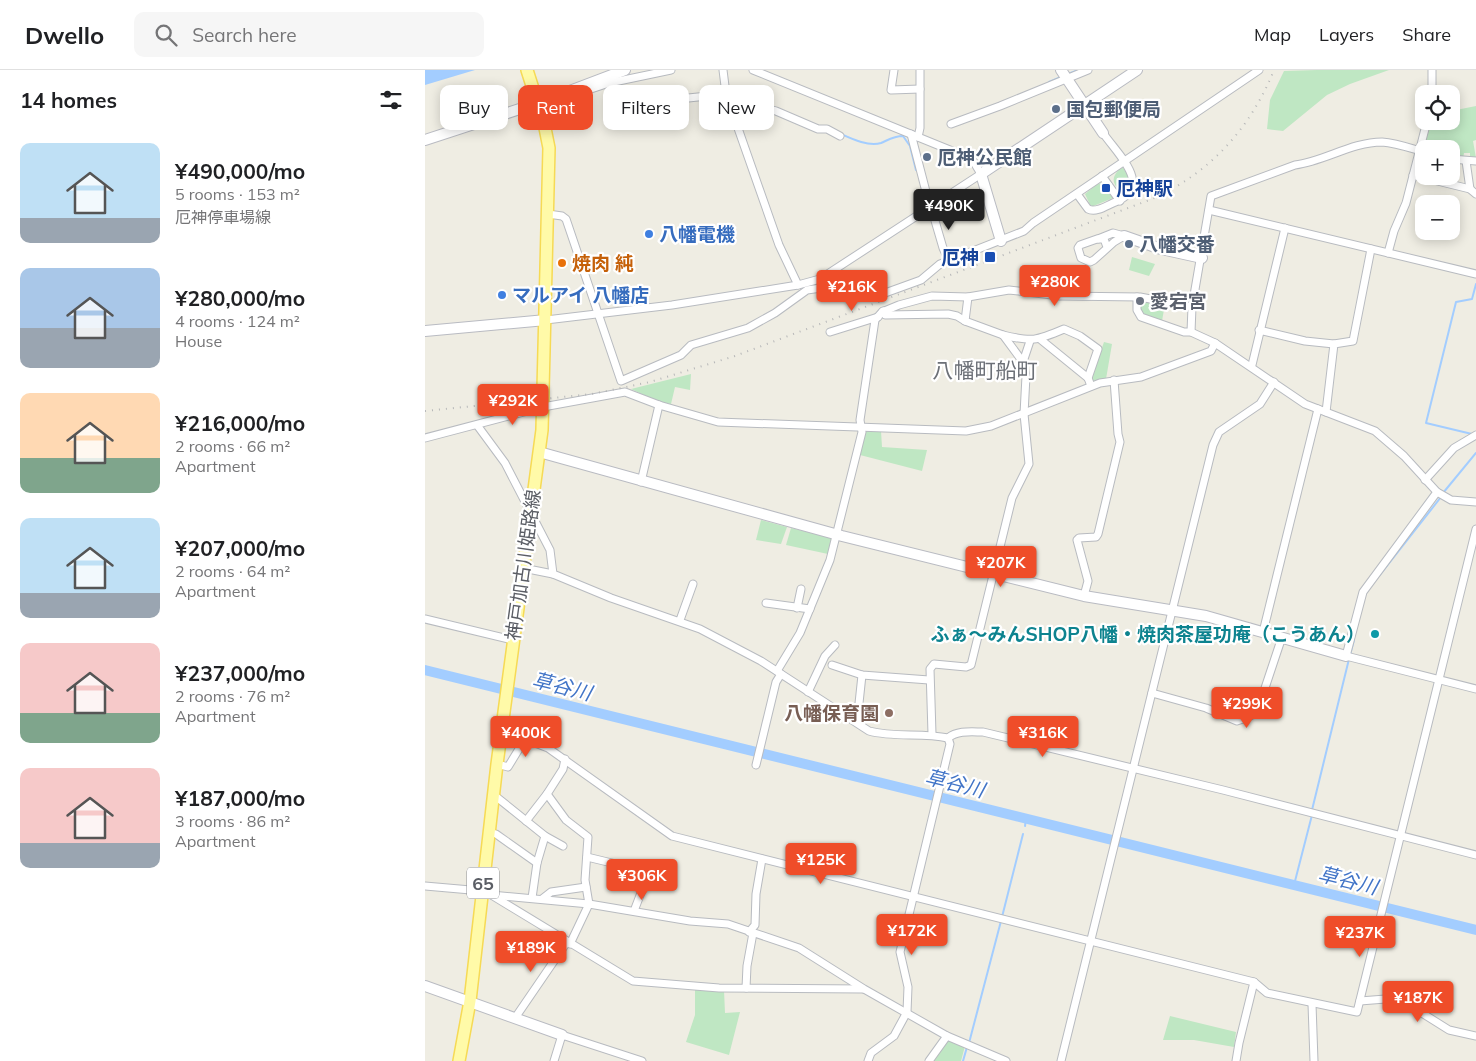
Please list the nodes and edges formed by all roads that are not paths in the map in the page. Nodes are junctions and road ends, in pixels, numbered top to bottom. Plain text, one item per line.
1 (527, 70) edge
2 (625, 70) edge
3 (671, 70) edge
4 (723, 70) edge
5 (894, 70) edge
6 (919, 70) edge
7 (1061, 70) edge
8 (1088, 70) edge
9 (1137, 70) edge
10 (1259, 70) edge
11 (1432, 70) edge
12 (757, 71) edge
13 (1067, 80) junction
14 (532, 85) edge
15 (584, 85) edge
16 (725, 85) edge
17 (1432, 85) edge
18 (593, 88) edge
19 (920, 88) junction
20 (518, 105) edge
21 (1084, 105) junction
22 (774, 110) edge
23 (951, 124) dead end
24 (544, 130) edge
25 (739, 130) edge
26 (1103, 133) joint
27 (914, 135) junction
28 (841, 136) dead end
29 (425, 140) edge
30 (1415, 150) edge
31 (1123, 161) junction
32 (1460, 161) edge
33 (1466, 161) junction
34 (1476, 161) edge
35 (1415, 169) edge
36 (981, 174) junction
37 (1413, 175) junction
38 (1102, 176) junction
39 (1473, 192) edge
40 (1077, 194) junction
41 (1119, 201) junction
42 (930, 207) junction
43 (1209, 210) junction
44 (548, 214) junction
45 (1285, 228) junction
46 (1124, 236) junction
47 (1097, 239) junction
48 (1001, 241) junction
49 (1107, 248) junction
50 (1371, 249) junction
51 (1388, 253) junction
52 (1202, 258) junction
53 (949, 261) junction
54 (1476, 274) edge
55 (803, 286) junction
56 (968, 296) junction
57 (1137, 297) junction
58 (907, 302) junction
59 (1192, 307) junction
60 (597, 314) junction
61 (881, 314) junction
62 (910, 315) junction
63 (546, 320) junction
64 (965, 321) junction
65 (1259, 330) junction
66 (425, 331) edge
67 (830, 332) dead end
68 (1191, 332) junction
69 (1003, 335) junction
70 (1040, 339) junction
71 (1030, 341) junction
72 (1215, 343) junction
73 (1334, 344) junction
74 (1023, 362) junction
75 (1252, 365) junction
76 (1088, 378) junction
77 (1114, 380) junction
78 (1274, 382) junction
79 (1091, 386) junction
80 (659, 405) junction
81 (543, 407) junction
82 (1318, 409) junction
83 (1326, 412) junction
84 (1024, 414) junction
85 (477, 425) junction
86 (861, 427) junction
87 (1476, 436) edge
88 (425, 438) edge
89 (539, 452) junction
90 (1425, 480) junction
91 (641, 482) junction
92 (1437, 492) junction
93 (1476, 502) edge
94 (530, 514) junction
95 (1476, 529) edge
96 (837, 534) junction
97 (523, 568) junction
98 (993, 573) junction
99 (553, 574) junction
100 (693, 584) dead end
101 (801, 589) dead end
102 (1084, 596) junction
103 (766, 603) dead end
104 (797, 608) junction
105 (810, 609) junction
106 (1172, 610) junction
107 (425, 619) edge
108 (679, 620) junction
109 (1263, 632) junction
110 (1282, 638) junction
111 (513, 640) junction
112 (835, 645) dead end
113 (1346, 656) junction
114 (837, 669) dead end
115 (779, 672) junction
116 (862, 675) junction
117 (929, 680) junction
118 (1439, 680) junction
119 (1475, 686) edge
120 (807, 692) junction
121 (1152, 693) junction
122 (857, 722) junction
123 (932, 734) junction
124 (948, 738) junction
125 (565, 760) junction
126 (497, 764) junction
127 (756, 765) dead end
128 (1133, 768) junction
129 (547, 794) junction
130 (493, 795) junction
131 (526, 821) junction
132 (489, 832) junction
133 (545, 836) junction
134 (1401, 836) junction
135 (563, 846) dead end
136 (1476, 855) edge
137 (587, 857) junction
138 (762, 859) junction
139 (537, 863) junction
140 (425, 886) edge
141 (586, 887) junction
142 (487, 893) junction
143 (913, 897) junction
144 (532, 898) junction
145 (542, 899) junction
146 (589, 904) junction
147 (634, 911) junction
148 (751, 932) junction
149 (1090, 940) junction
150 (568, 943) junction
151 (1254, 982) junction
152 (425, 986) edge
153 (747, 988) junction
154 (864, 989) junction
155 (470, 1001) junction
156 (1361, 1001) junction
157 (1312, 1004) junction
158 (907, 1012) junction
159 (515, 1018) junction
160 (562, 1035) junction
161 (947, 1036) junction
162 (1476, 1036) edge
163 (459, 1061) edge
164 (554, 1061) edge
165 (642, 1061) edge
166 (868, 1061) edge
167 (929, 1061) edge
168 (1006, 1061) edge
169 (1061, 1061) edge
170 (1236, 1061) edge
171 (1314, 1061) edge

1 - 14 main road, 神戸加古川姫路線 / 65
2 - 15 street
3 - 18 street
4 - 16 street
5 - 19 street
6 - 19 street
7 - 13 street
8 - 13 street
9 - 21 street
10 - 31 street
11 - 17 street
12 - 27 street
13 - 21 street
13 - 23 street
19 - 27 street
20 - 29 street
21 - 26 street
21 - 36 street
22 - 28 street
24 - 44 main road, 神戸加古川姫路線 / 65
25 - 55 street
26 - 31 street
27 - 36 street
27 - 42 street
30 - 43 street
31 - 38 street
31 - 41 street
32 - 33 street
33 - 34 street
33 - 39 street
35 - 37 street
36 - 42 street
36 - 48 street
37 - 39 street
37 - 51 street
38 - 40 street
38 - 41 street
40 - 41 street
40 - 48 street
42 - 53 street
42 - 55 street
43 - 45 street
43 - 52 street
44 - 60 street
44 - 63 main road, 神戸加古川姫路線 / 65
45 - 50 street
45 - 65 street
46 - 47 street
46 - 49 street
46 - 52 street
47 - 49 street
47 - 49 street
48 - 53 street
50 - 51 street
50 - 73 street
51 - 54 street
52 - 59 street
53 - 55 street
55 - 60 street
55 - 60 street
56 - 57 street
56 - 58 street
56 - 64 street
57 - 59 street
57 - 68 street
58 - 61 street
58 - 62 street
59 - 68 street
60 - 63 street
61 - 62 street
61 - 67 street
61 - 86 street
62 - 64 street
63 - 66 street
63 - 81 main road, 神戸加古川姫路線 / 65
64 - 69 street
65 - 73 street
65 - 75 street
68 - 72 street
69 - 71 street
69 - 74 street
70 - 71 street
70 - 76 street
70 - 76 street
71 - 74 street
72 - 75 street
72 - 77 street
73 - 83 street
74 - 84 street
75 - 78 street
76 - 79 street
77 - 79 street
77 - 102 street
78 - 82 street
78 - 106 street
79 - 84 street
80 - 81 street
80 - 86 street
80 - 91 street
81 - 85 street
81 - 89 main road, 神戸加古川姫路線 / 65
82 - 83 street
82 - 109 street
83 - 90 street
84 - 86 street
84 - 98 street
85 - 88 street
85 - 94 street
86 - 96 street
87 - 90 street
89 - 91 street
89 - 94 main road, 神戸加古川姫路線 / 65
90 - 92 street
91 - 96 street
92 - 93 street
92 - 113 street
94 - 97 main road, 神戸加古川姫路線 / 65
94 - 99 street
95 - 118 street
96 - 98 street
96 - 105 street
97 - 99 street
97 - 111 main road, 神戸加古川姫路線 / 65
98 - 102 street
98 - 117 street
99 - 108 street
100 - 108 street
101 - 104 street
102 - 106 street
103 - 104 street
104 - 105 street
105 - 115 street
106 - 109 street
106 - 121 street
107 - 111 street
108 - 115 street
109 - 110 street
110 - 113 street
110 - 121 street
111 - 126 main road, 神戸加古川姫路線 / 65
112 - 120 street
113 - 118 street
114 - 116 street
115 - 120 street
115 - 127 street
116 - 117 street
116 - 122 street
117 - 123 street
118 - 119 street
118 - 134 street
120 - 122 street
121 - 128 street
122 - 123 street
123 - 124 street
124 - 128 street
124 - 143 street
125 - 126 street
125 - 129 street
125 - 138 street
126 - 130 main road, 神戸加古川姫路線 / 65
128 - 134 street
128 - 149 street
129 - 131 street
129 - 137 street
130 - 131 street
130 - 132 main road, 神戸加古川姫路線 / 65
131 - 133 street
132 - 139 street
132 - 142 main road, 神戸加古川姫路線 / 65
133 - 135 street
133 - 139 street
134 - 136 street
134 - 156 street
137 - 141 street
137 - 147 street
138 - 143 street
138 - 148 street
139 - 144 street
140 - 142 street
141 - 145 street
141 - 146 street
142 - 144 street
142 - 150 street
142 - 155 main road, 神戸加古川姫路線 / 65
143 - 149 street
143 - 158 street
144 - 145 street
145 - 146 street
146 - 147 street
146 - 150 street
147 - 148 street
148 - 153 street
148 - 154 street
149 - 151 street
149 - 169 street
150 - 153 street
150 - 159 street
151 - 157 street
151 - 170 street
152 - 155 street
153 - 154 street
154 - 158 street
155 - 159 street
155 - 163 main road, 神戸加古川姫路線 / 65
156 - 157 street
156 - 162 street
157 - 171 street
158 - 161 street
158 - 166 street
159 - 160 street
160 - 164 street
160 - 165 street
161 - 167 street
161 - 168 street

